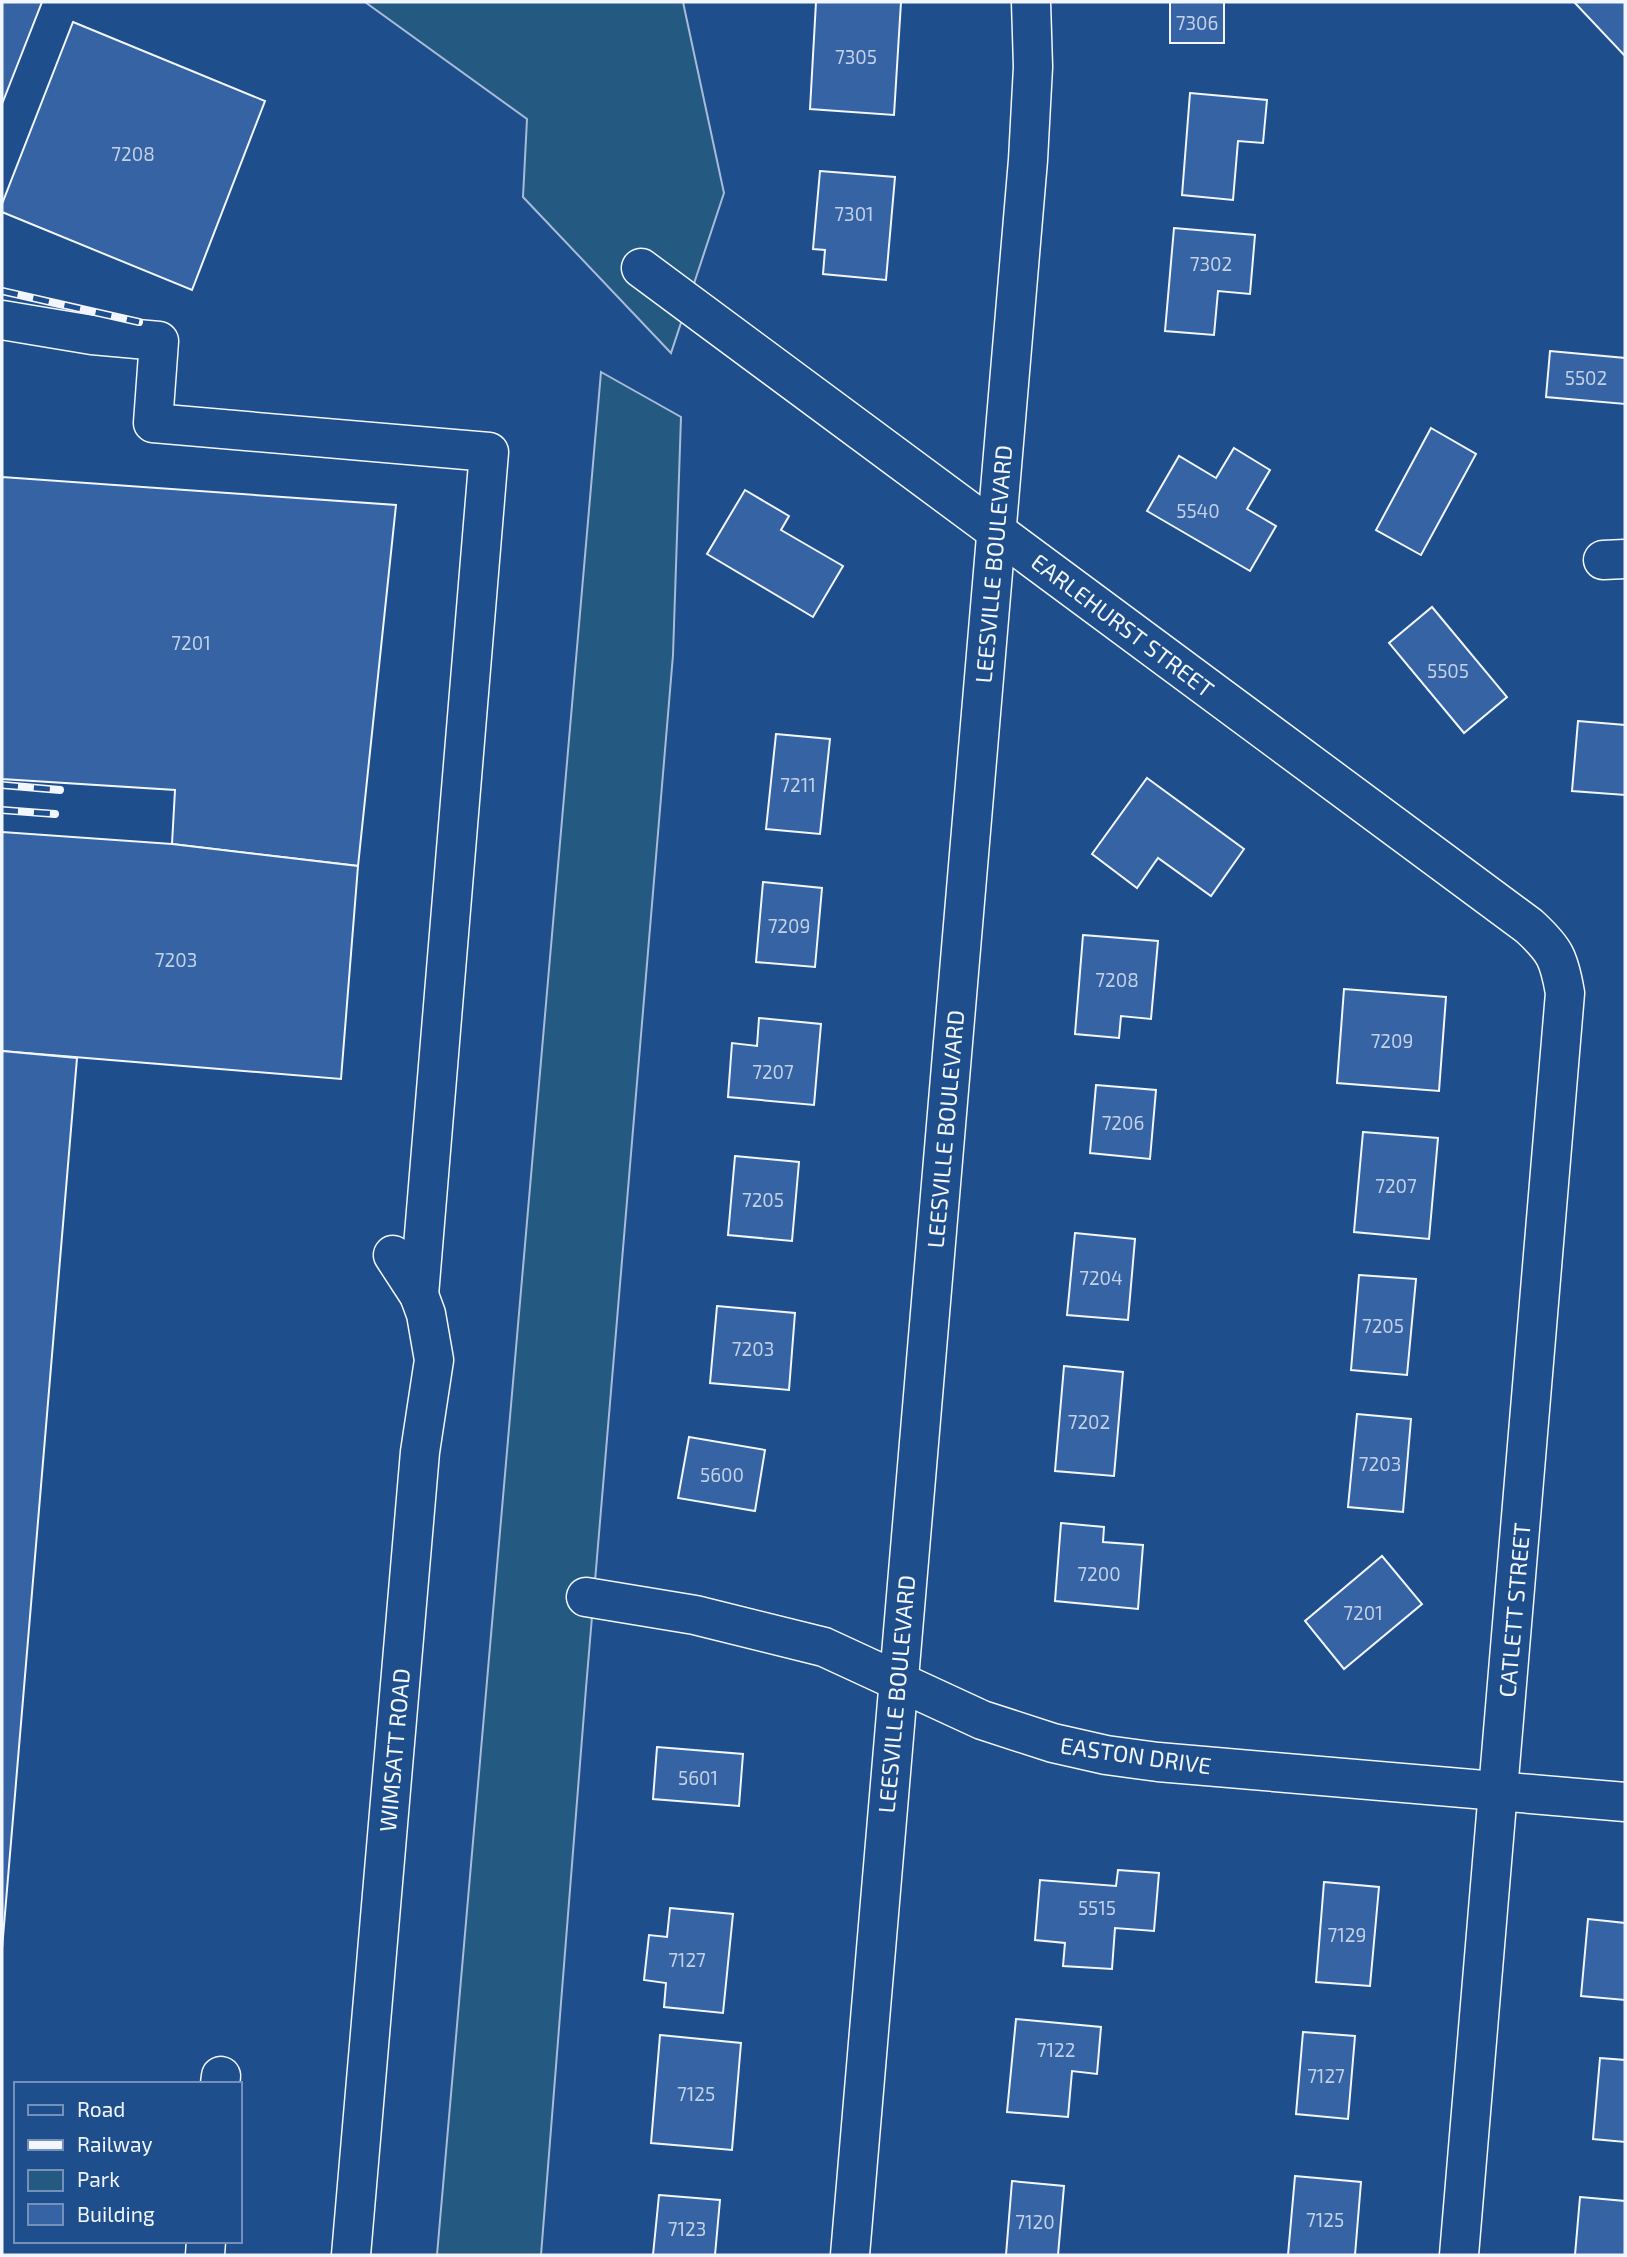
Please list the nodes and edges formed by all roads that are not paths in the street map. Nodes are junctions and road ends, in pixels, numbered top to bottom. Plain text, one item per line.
1 (1031, 2) edge
2 (641, 268) dead end
3 (2, 320) edge
4 (996, 531) junction
5 (1561, 965) joint
6 (393, 1255) dead end
7 (419, 1295) junction
8 (586, 1597) dead end
9 (897, 1680) junction
10 (1499, 1791) junction
11 (1625, 1802) edge
12 (351, 2255) edge
13 (850, 2255) edge
14 (1459, 2255) edge

1 - 4 street, LEESVILLE BOULEVARD
2 - 4 street, EARLEHURST STREET
3 - 7 street
4 - 5 street, EARLEHURST STREET
4 - 9 street, LEESVILLE BOULEVARD
5 - 10 street, CATLETT STREET
6 - 7 street, WIMSATT ROAD
7 - 12 street, WIMSATT ROAD
8 - 9 street, EASTON DRIVE
9 - 10 street, EASTON DRIVE
9 - 13 street, LEESVILLE BOULEVARD
10 - 11 street, EASTON DRIVE
10 - 14 street, CATLETT STREET

